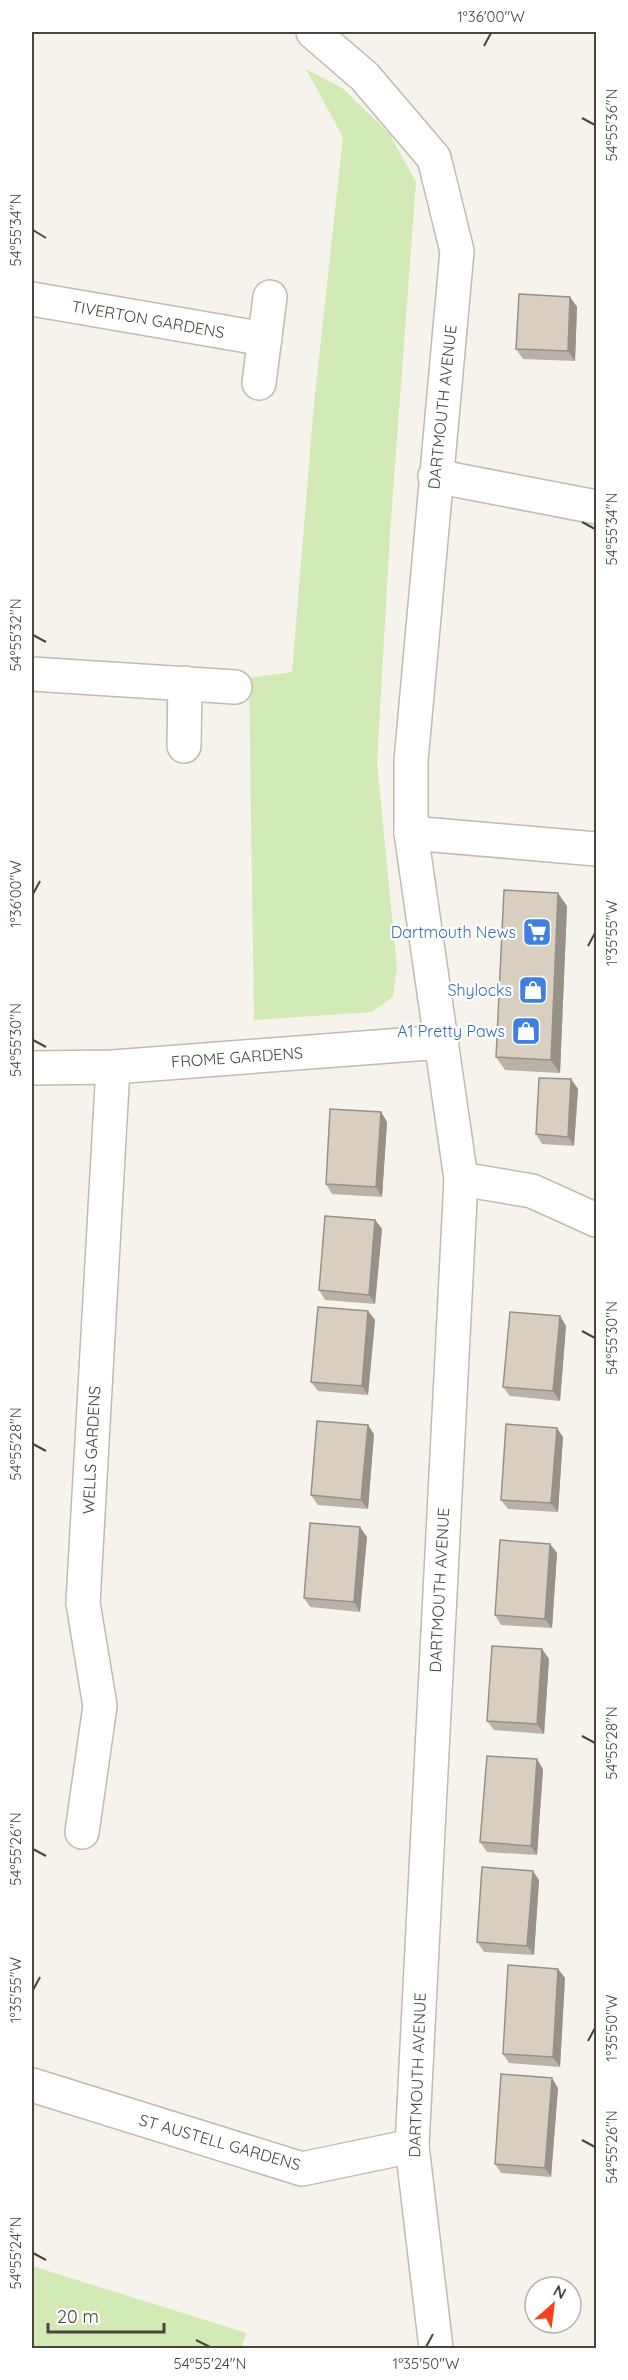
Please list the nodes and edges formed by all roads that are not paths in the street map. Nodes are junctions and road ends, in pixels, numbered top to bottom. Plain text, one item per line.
1 (313, 32) edge
2 (270, 297) dead end
3 (32, 299) edge
4 (265, 339) junction
5 (259, 383) dead end
6 (435, 476) junction
7 (597, 507) edge
8 (32, 674) edge
9 (185, 683) junction
10 (235, 687) dead end
11 (184, 746) dead end
12 (411, 833) junction
13 (597, 849) edge
14 (442, 1041) junction
15 (113, 1067) junction
16 (32, 1068) edge
17 (462, 1179) junction
18 (597, 1208) edge
19 (596, 1220) edge
20 (82, 1832) dead end
21 (32, 2085) edge
22 (412, 2146) junction
23 (436, 2349) edge

1 - 6 street, DARTMOUTH AVENUE
2 - 4 street
3 - 4 street, TIVERTON GARDENS
4 - 5 street
6 - 7 street
6 - 12 street, DARTMOUTH AVENUE
8 - 9 street
9 - 10 street
9 - 11 street
12 - 13 street
12 - 14 street, DARTMOUTH AVENUE
14 - 15 street, FROME GARDENS
14 - 17 street, DARTMOUTH AVENUE
15 - 16 street, FROME GARDENS
15 - 20 street, WELLS GARDENS
17 - 19 street
17 - 22 street, DARTMOUTH AVENUE
18 - 19 street
21 - 22 street, ST AUSTELL GARDENS
22 - 23 street, DARTMOUTH AVENUE

